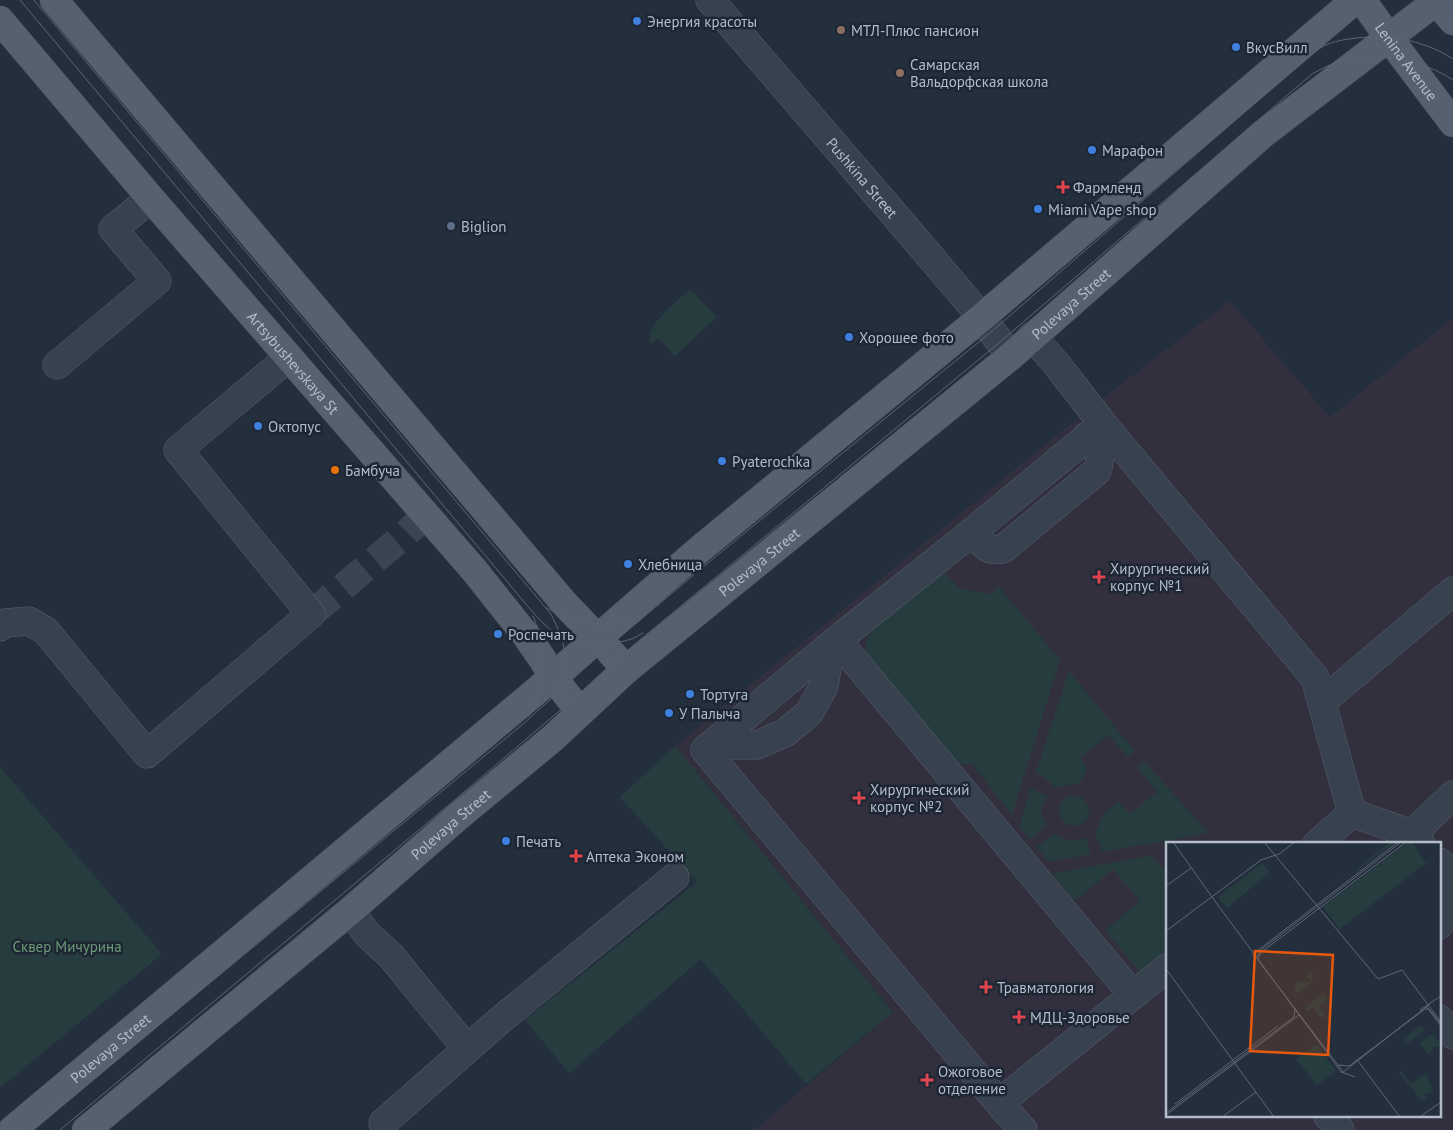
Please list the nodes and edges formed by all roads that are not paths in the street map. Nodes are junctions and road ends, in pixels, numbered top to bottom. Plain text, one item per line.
1 (54, 0) edge
2 (710, 0) edge
3 (1355, 0) edge
4 (1362, 0) edge
5 (1441, 6) edge
6 (0, 20) edge
7 (1389, 38) junction
8 (1453, 122) edge
9 (153, 201) junction
10 (981, 318) junction
11 (1032, 336) junction
12 (1011, 356) junction
13 (289, 357) junction
14 (57, 364) dead end
15 (1095, 430) junction
16 (1453, 592) edge
17 (0, 627) edge
18 (598, 638) junction
19 (832, 644) junction
20 (626, 670) junction
21 (553, 677) junction
22 (1322, 702) junction
23 (580, 712) junction
24 (715, 742) junction
25 (1453, 795) edge
26 (1352, 813) junction
27 (1416, 839) edge
28 (1318, 842) edge
29 (1440, 863) edge
30 (675, 877) dead end
31 (1453, 877) edge
32 (1453, 897) edge
33 (350, 911) junction
34 (1440, 923) edge
35 (1166, 969) edge
36 (1133, 995) junction
37 (1440, 1020) edge
38 (1453, 1035) edge
39 (467, 1049) junction
40 (999, 1103) junction
41 (1330, 1118) edge
42 (382, 1128) edge
43 (12, 1130) edge
44 (86, 1130) edge
45 (1023, 1130) edge
46 (1340, 1130) edge

1 - 18 main road
2 - 10 street, Pushkina Street
3 - 10 main road, Polevaya Street
4 - 7 main road, Lenina Avenue
5 - 7 main road, Polevaya Street
6 - 9 main road, Artsybushevskaya St
7 - 8 main road, Lenina Avenue
7 - 11 main road, Polevaya Street
9 - 13 main road, Artsybushevskaya St
9 - 14 street
10 - 12 street, Pushkina Street
10 - 18 main road, Polevaya Street
11 - 12 main road, Polevaya Street
11 - 15 street
12 - 20 main road, Polevaya Street
13 - 17 street
13 - 21 main road, Artsybushevskaya St
15 - 19 street
15 - 22 street
16 - 22 street
18 - 20 main road
18 - 21 main road, Polevaya Street
19 - 24 street
19 - 24 street
19 - 36 street
20 - 23 main road, Polevaya Street
21 - 23 main road, Artsybushevskaya St
21 - 43 main road, Polevaya Street
22 - 26 street
23 - 33 main road, Polevaya Street
24 - 40 street
25 - 27 street
26 - 27 street
26 - 28 street
29 - 31 street
30 - 39 street
32 - 34 street
33 - 39 street
33 - 44 main road, Polevaya Street
35 - 36 street
36 - 40 street
37 - 38 street
39 - 42 street
40 - 45 street
41 - 46 street

